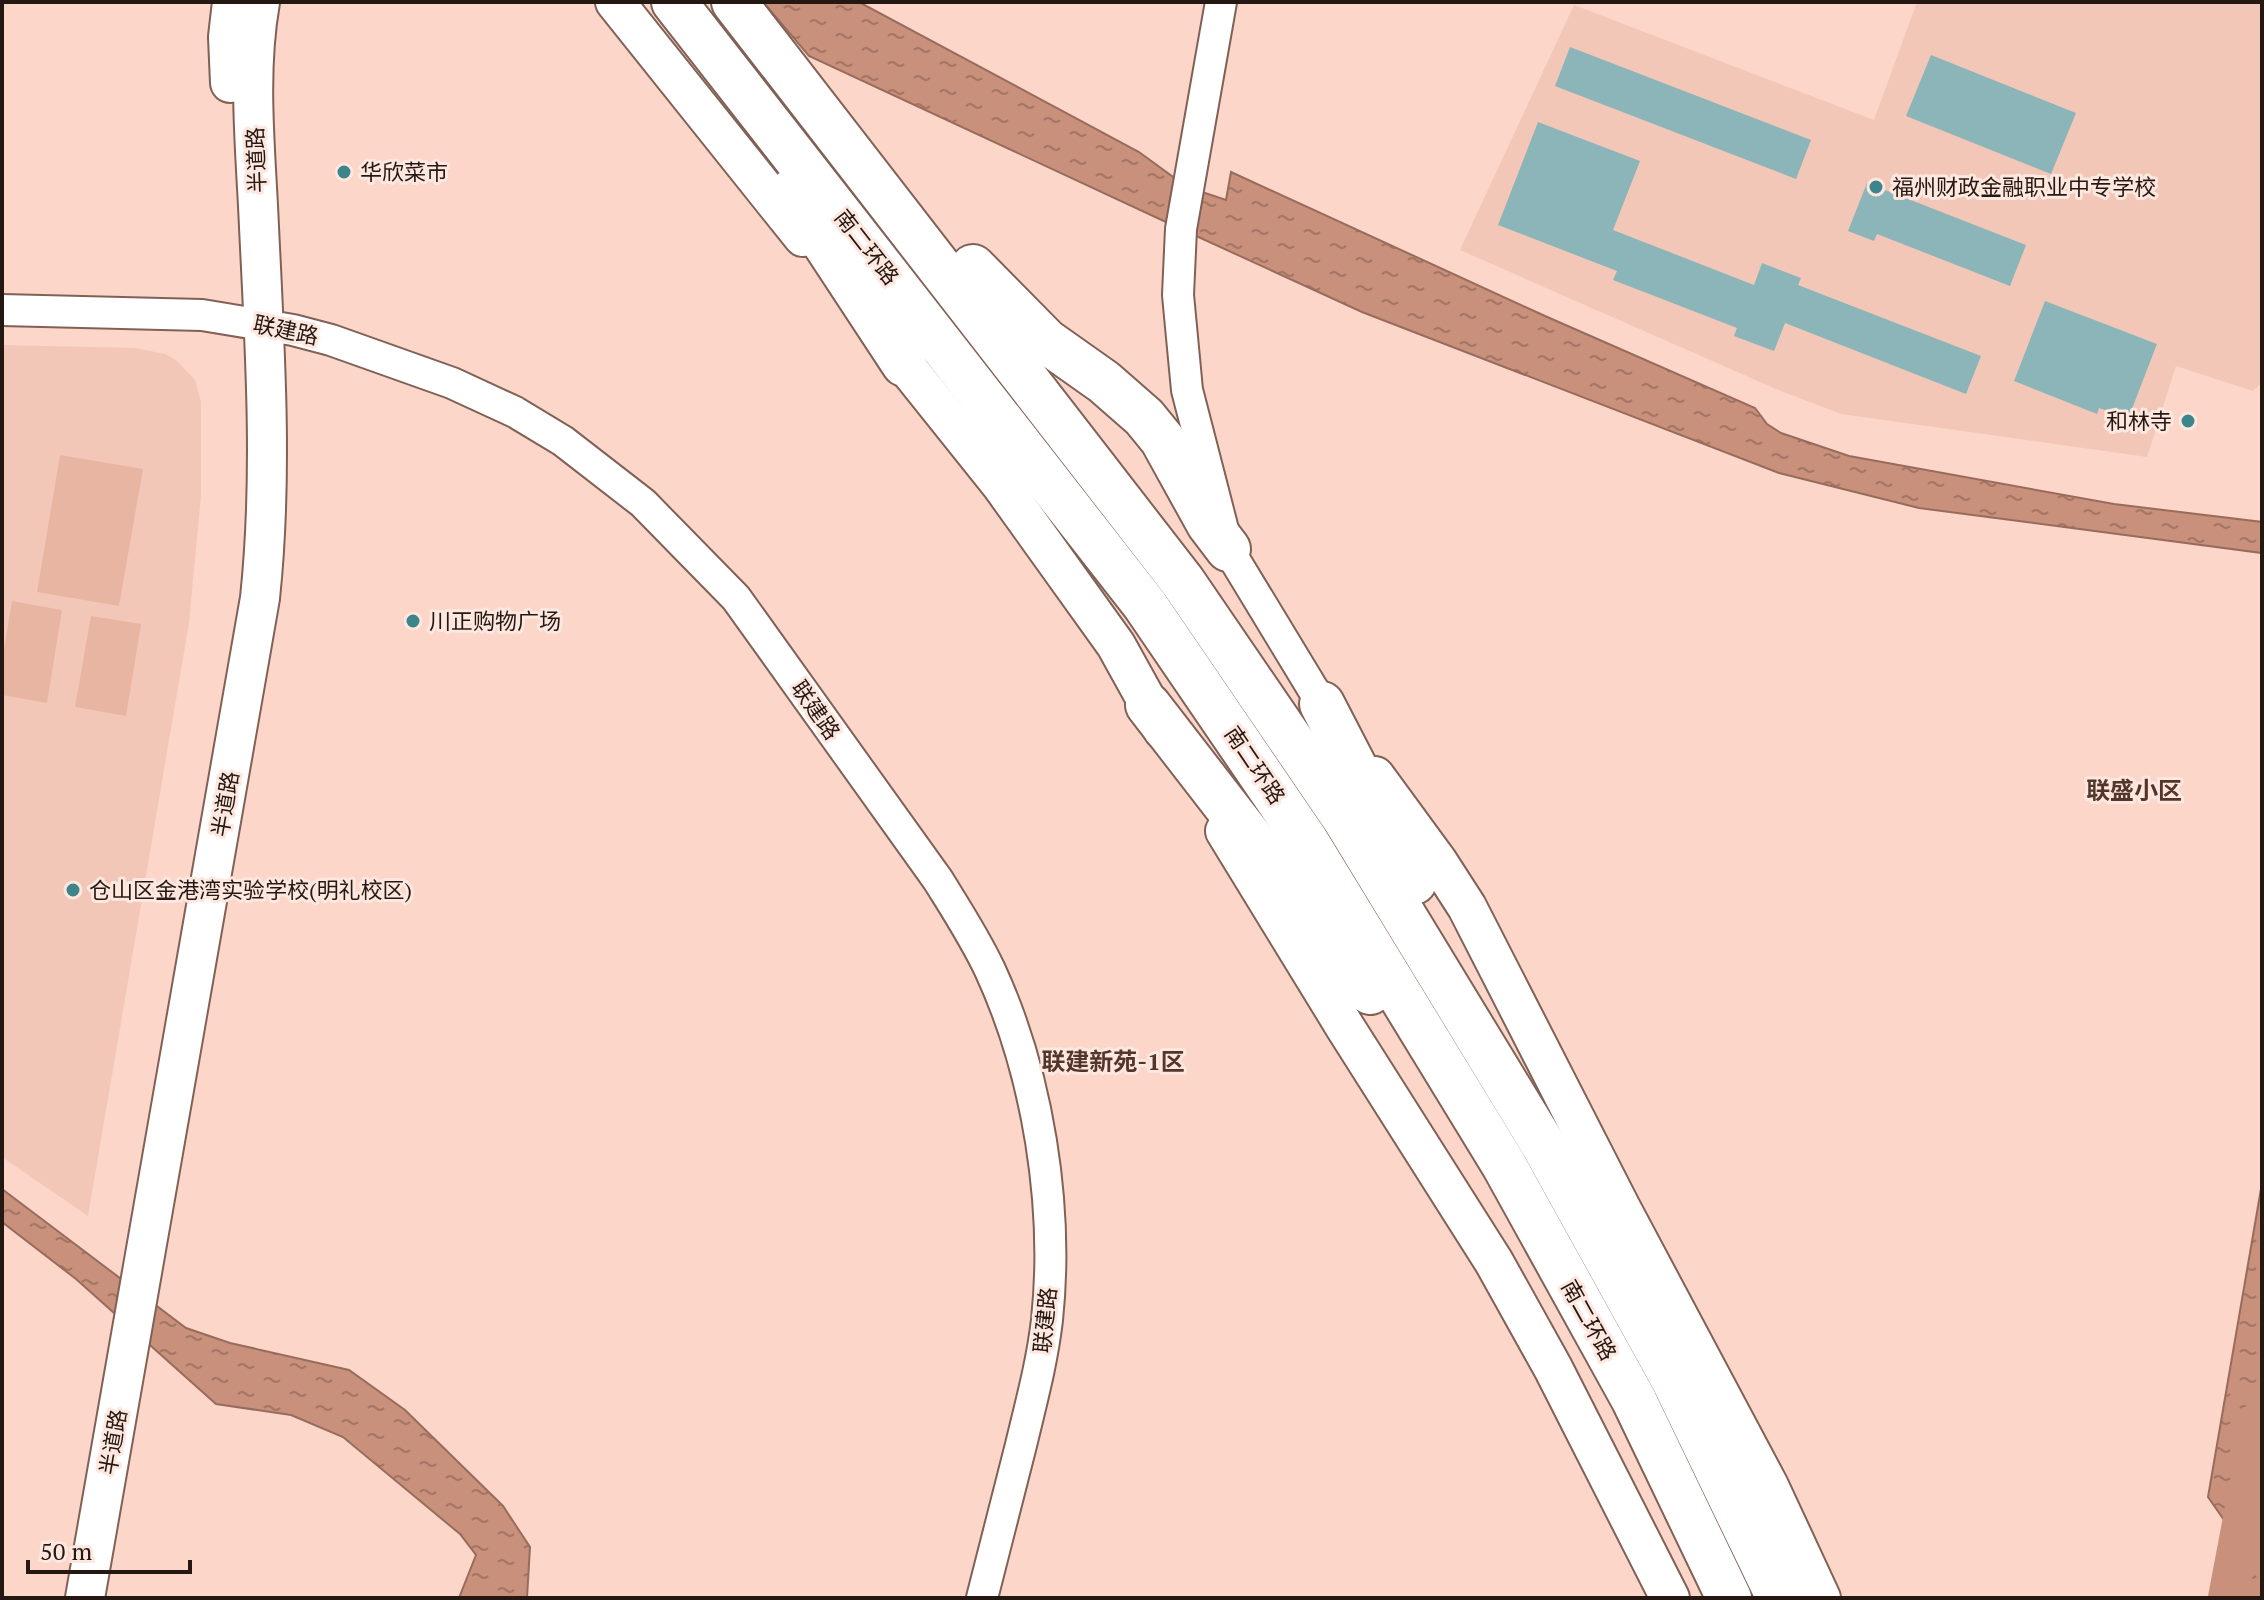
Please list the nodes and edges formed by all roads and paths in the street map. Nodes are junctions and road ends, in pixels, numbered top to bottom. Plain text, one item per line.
1 (232, 2) edge
2 (260, 2) edge
3 (615, 2) edge
4 (674, 2) edge
5 (1221, 2) edge
6 (745, 17) edge
7 (717, 56) junction
8 (2, 310) edge
9 (251, 322) junction
10 (904, 364) junction
11 (1228, 549) junction
12 (1322, 704) junction
13 (1148, 705) junction
14 (1544, 1146) junction
15 (1504, 1165) junction
16 (62, 1598) edge
17 (85, 1598) edge
18 (982, 1598) edge
19 (1670, 1598) edge
20 (1729, 1598) edge
21 (1779, 1598) edge
22 (1821, 1598) edge

1 - 9 main road, 半道路
2 - 9 main road, 半道路
3 - 10 main road
4 - 7 highway, 南二环路
5 - 11 street
6 - 11 highway
6 - 14 highway, 南二环路
7 - 10 highway
7 - 15 highway, 南二环路
8 - 9 street, 联建路
9 - 16 main road, 半道路
9 - 17 main road, 半道路
9 - 18 street, 联建路
10 - 13 main road
11 - 12 street
12 - 14 highway
12 - 22 main road
13 - 15 highway
13 - 19 main road
14 - 21 highway, 南二环路
15 - 20 highway, 南二环路

